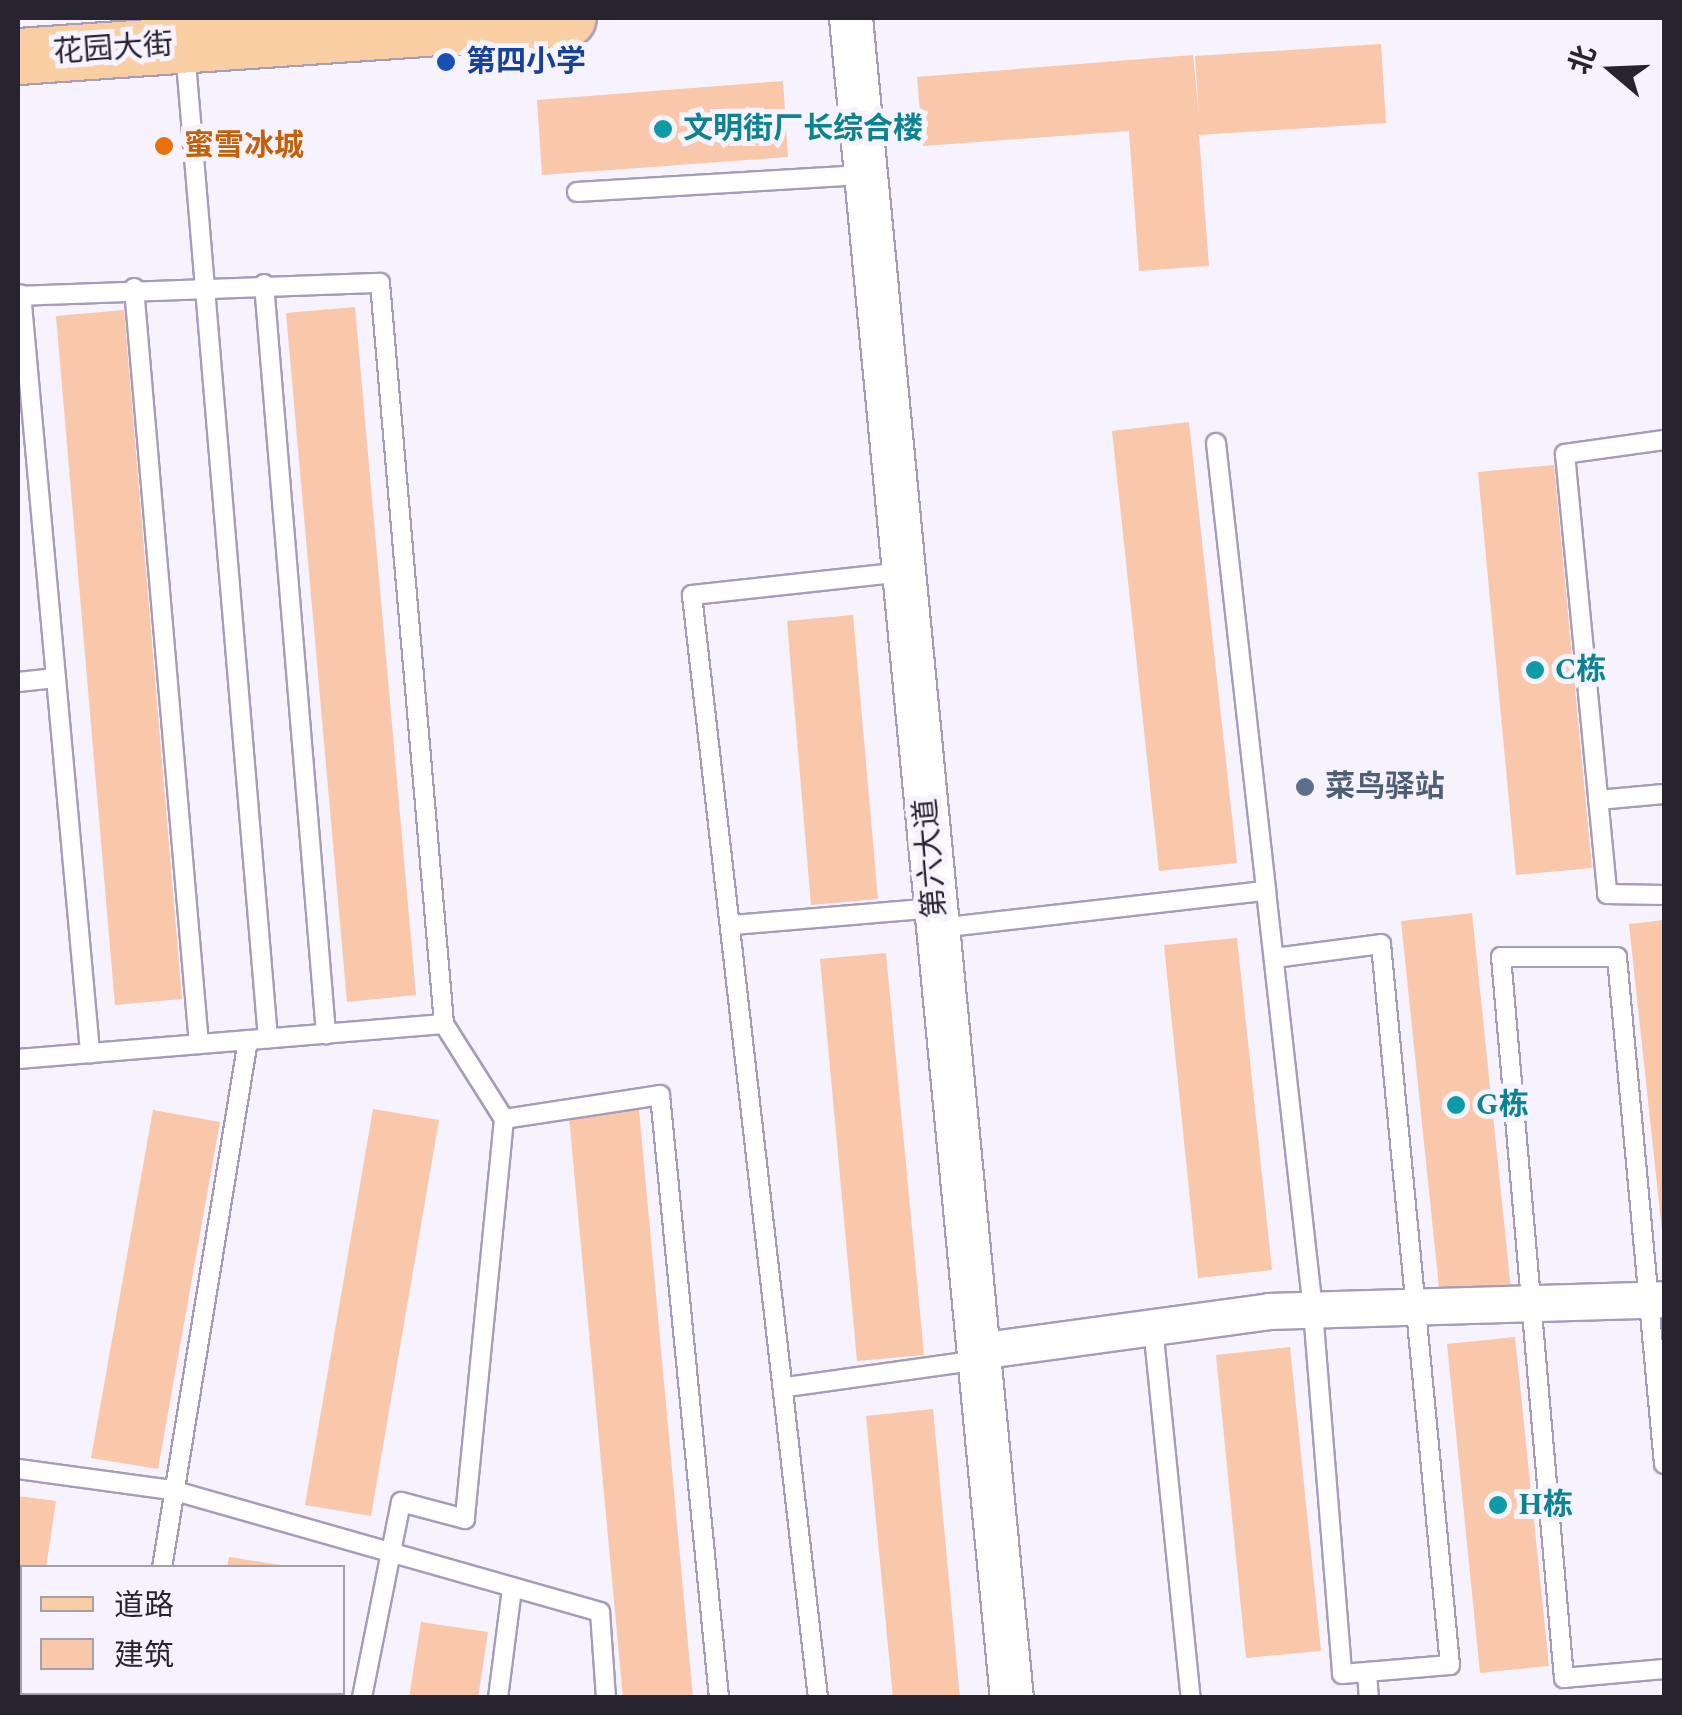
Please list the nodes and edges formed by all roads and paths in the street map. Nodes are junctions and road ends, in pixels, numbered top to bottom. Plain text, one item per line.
1 (568, 18) edge
2 (851, 18) edge
3 (184, 44) junction
4 (18, 56) edge
5 (866, 175) junction
6 (577, 192) dead end
7 (203, 284) junction
8 (264, 284) junction
9 (134, 288) junction
10 (19, 295) edge
11 (1664, 440) edge
12 (1216, 443) dead end
13 (904, 572) junction
14 (56, 678) junction
15 (18, 682) edge
16 (1664, 794) edge
17 (1598, 800) junction
18 (1266, 891) junction
19 (1664, 895) edge
20 (937, 918) junction
21 (733, 925) junction
22 (1274, 958) junction
23 (444, 1024) junction
24 (326, 1034) junction
25 (268, 1039) junction
26 (248, 1040) junction
27 (199, 1044) junction
28 (90, 1053) junction
29 (18, 1059) edge
30 (504, 1119) junction
31 (1658, 1300) edge
32 (1528, 1306) junction
33 (1418, 1310) junction
34 (1313, 1311) junction
35 (1154, 1327) junction
36 (979, 1356) junction
37 (786, 1387) junction
38 (1664, 1464) edge
39 (18, 1469) edge
40 (172, 1490) junction
41 (388, 1556) junction
42 (162, 1565) edge
43 (512, 1589) junction
44 (1664, 1669) edge
45 (1367, 1672) junction
46 (362, 1698) edge
47 (498, 1698) edge
48 (606, 1698) edge
49 (719, 1698) edge
50 (818, 1698) edge
51 (1012, 1698) edge
52 (1191, 1698) edge
53 (1369, 1698) edge

1 - 3 main road, 花园大街
2 - 5 street, 第六大道
3 - 4 main road, 花园大街
3 - 7 lane
5 - 6 lane
5 - 13 street, 第六大道
7 - 8 lane
7 - 9 lane
7 - 25 lane
8 - 23 lane
8 - 24 lane
9 - 10 lane
9 - 27 lane
10 - 14 lane
11 - 17 lane
12 - 18 lane
13 - 20 street, 第六大道
13 - 21 lane
14 - 15 lane
14 - 28 lane
16 - 17 lane
17 - 19 lane
18 - 20 lane
18 - 22 lane
20 - 21 lane
20 - 36 street, 第六大道
21 - 37 lane
22 - 33 lane
22 - 34 lane
23 - 24 lane
23 - 30 lane
24 - 25 lane
25 - 26 lane
26 - 27 lane
26 - 40 lane
27 - 28 lane
28 - 29 lane
30 - 41 lane
30 - 49 lane
31 - 32 street
31 - 32 lane
31 - 38 lane
32 - 33 street
32 - 44 lane
33 - 34 street
33 - 45 lane
34 - 35 street
34 - 45 lane
35 - 36 street
35 - 52 lane
36 - 37 lane
36 - 51 street, 第六大道
37 - 50 lane
39 - 40 lane
40 - 41 lane
40 - 42 lane
41 - 43 lane
41 - 46 lane
43 - 47 lane
43 - 48 lane
45 - 53 lane

